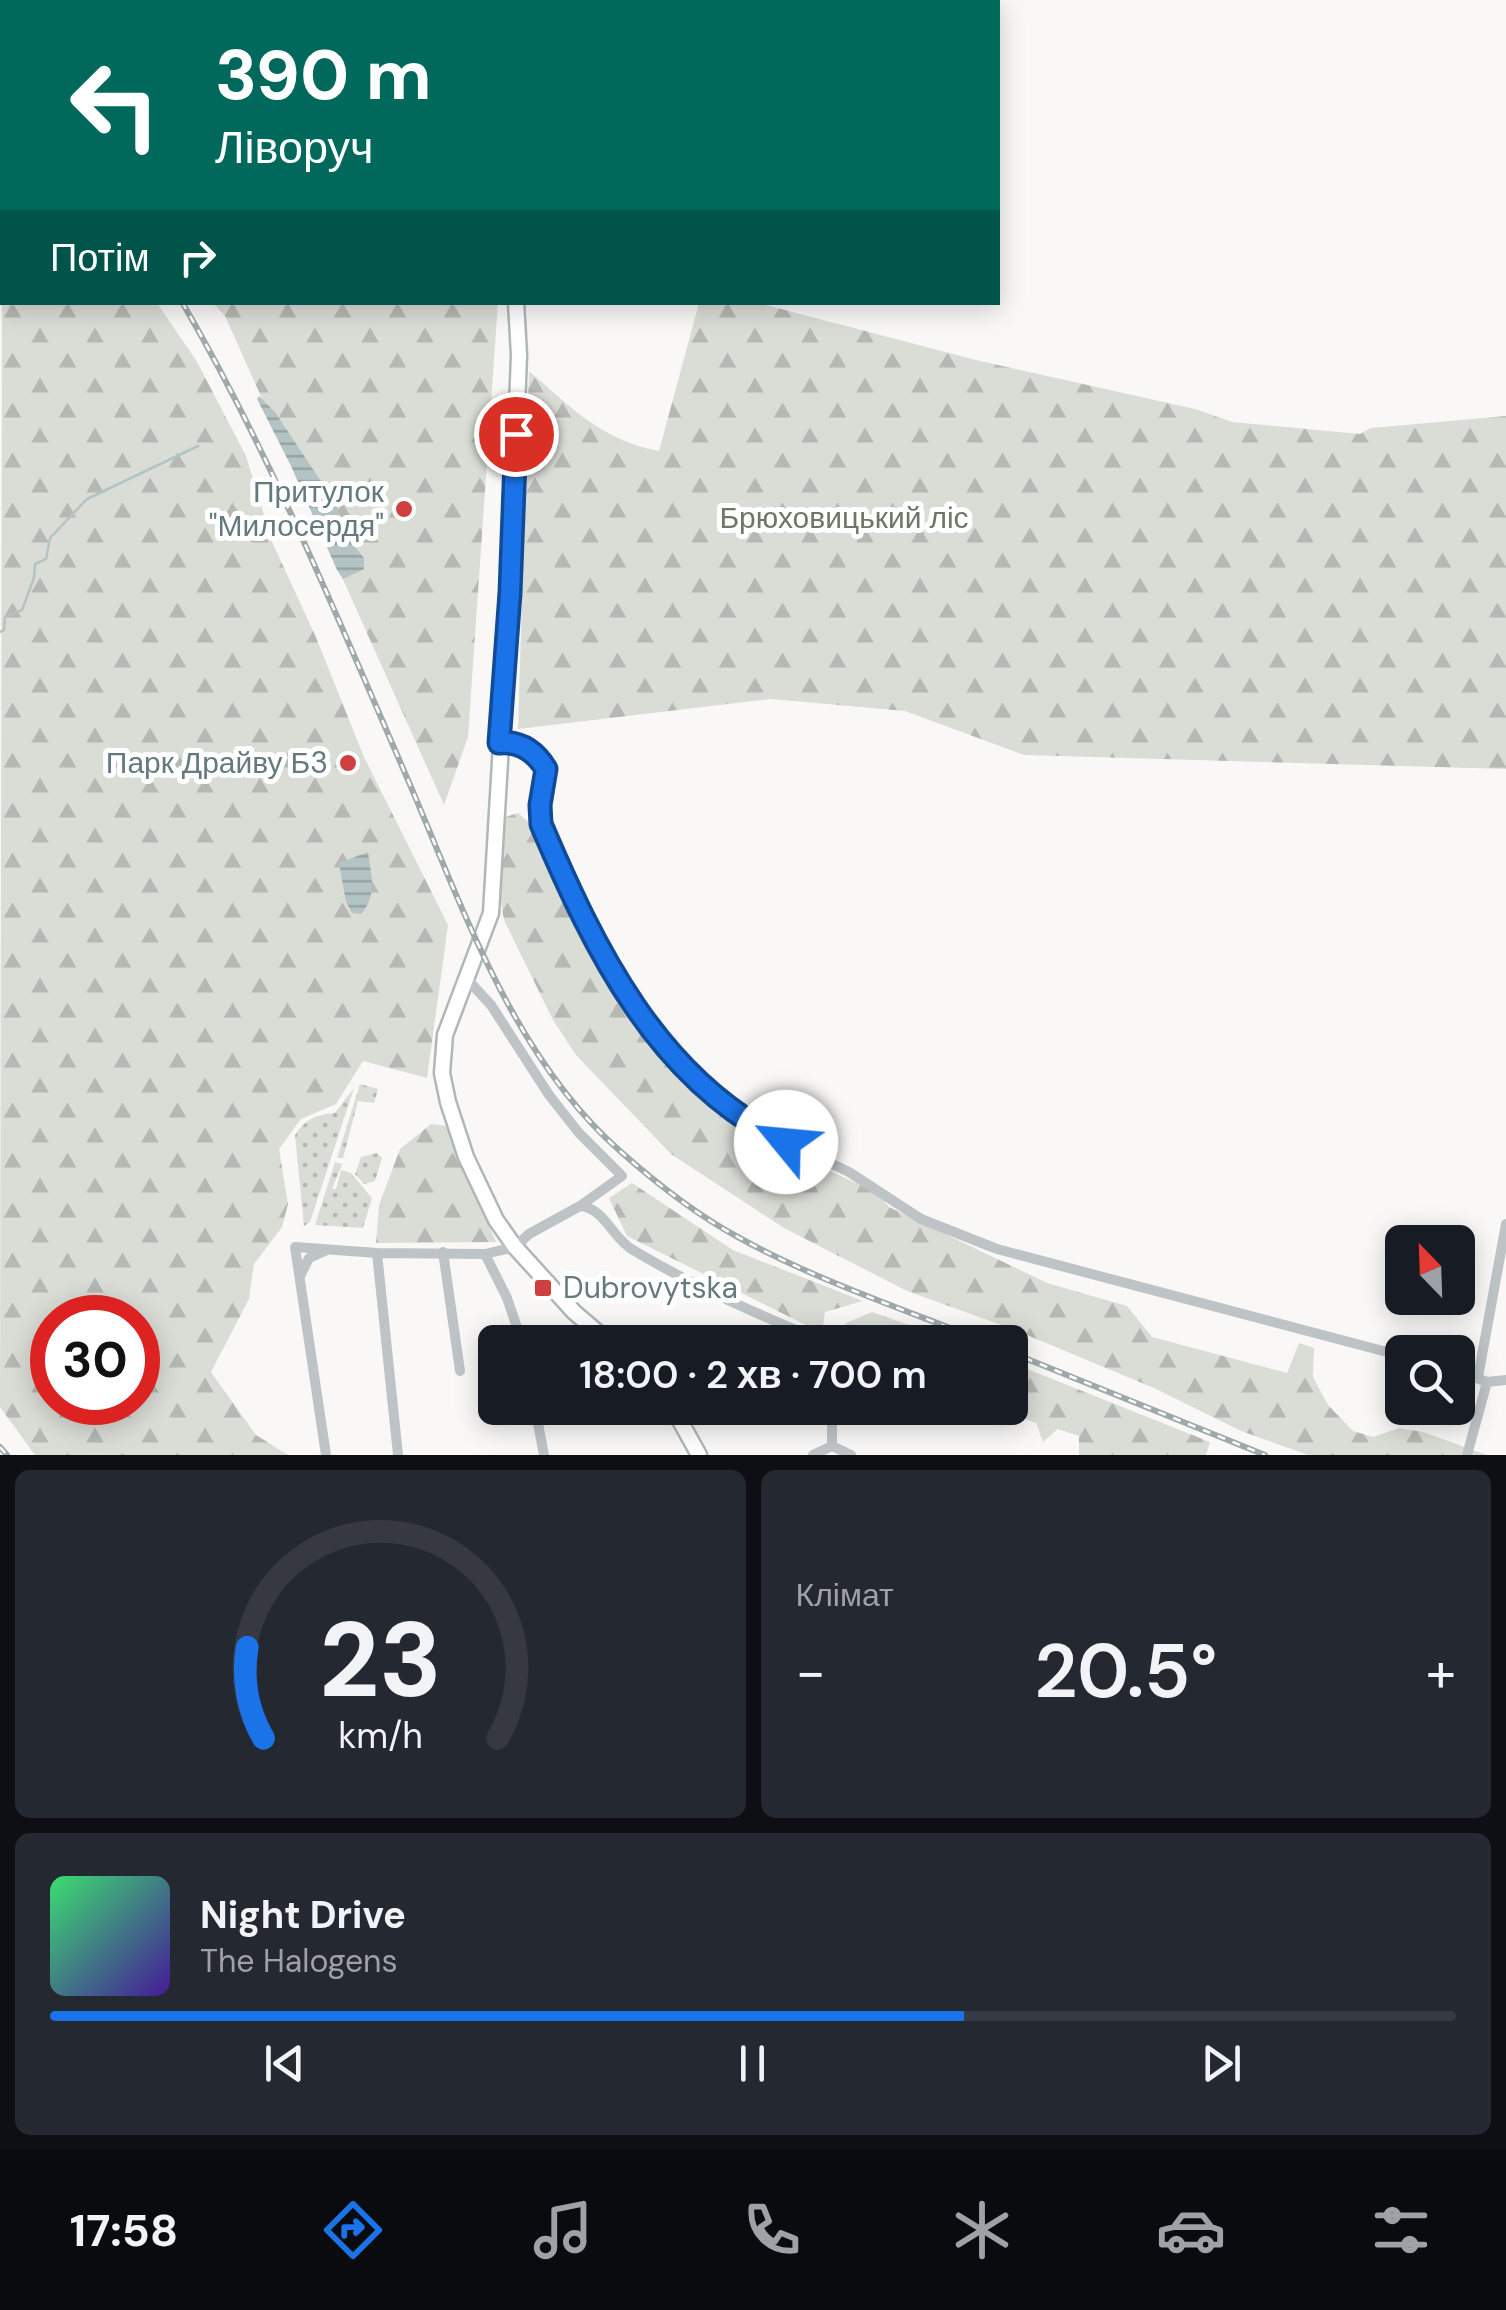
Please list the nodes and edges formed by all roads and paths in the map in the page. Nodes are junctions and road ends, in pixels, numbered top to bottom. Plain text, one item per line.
1 (516, 305) edge
2 (499, 743) junction
3 (466, 978) junction
4 (580, 1206) junction
5 (1506, 1224) edge
6 (515, 1248) junction
7 (329, 1250) junction
8 (443, 1252) junction
9 (377, 1253) junction
10 (485, 1254) junction
11 (299, 1277) junction
12 (517, 1325) edge
13 (589, 1325) edge
14 (785, 1325) edge
15 (1385, 1351) edge
16 (460, 1371) dead end
17 (1475, 1377) edge
18 (1482, 1380) junction
19 (1506, 1380) edge
20 (538, 1425) edge
21 (682, 1425) edge
22 (832, 1425) edge
23 (832, 1446) junction
24 (326, 1455) edge
25 (398, 1455) edge
26 (544, 1455) edge
27 (699, 1455) edge
28 (814, 1455) edge
29 (851, 1455) edge
30 (1467, 1455) edge

1 - 2 main road
2 - 3 main road
2 - 15 street
3 - 4 street
3 - 6 main road
4 - 6 street
4 - 14 street
5 - 18 street
6 - 10 street
6 - 13 main road
7 - 9 street
7 - 11 street
7 - 11 street
8 - 9 street
8 - 10 street
8 - 16 street
9 - 25 street
10 - 12 street
11 - 24 street
17 - 18 street
18 - 19 street
18 - 30 street
20 - 26 street
21 - 27 main road
22 - 23 street
23 - 28 street
23 - 29 street

